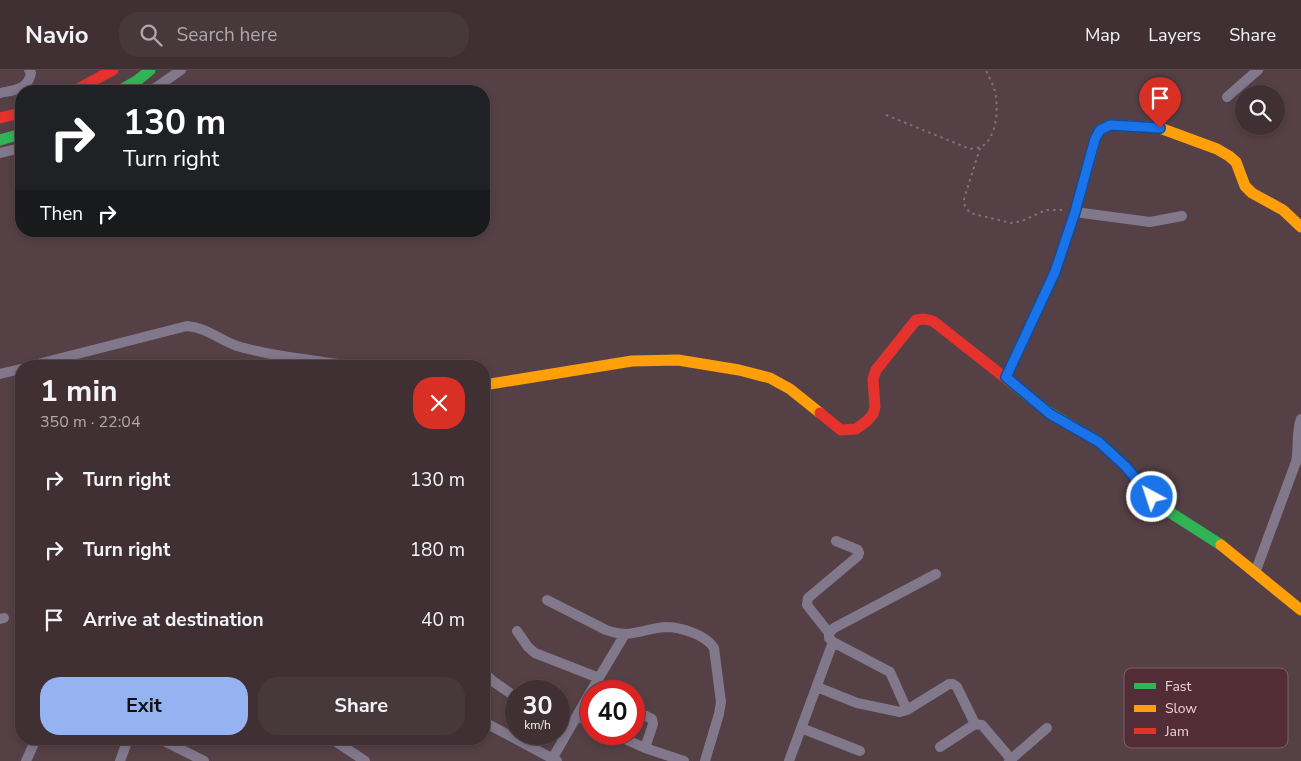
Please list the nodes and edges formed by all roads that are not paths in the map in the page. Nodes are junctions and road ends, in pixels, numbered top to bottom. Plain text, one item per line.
1 (29, 70) edge
2 (113, 70) edge
3 (150, 70) edge
4 (181, 70) edge
5 (1258, 70) edge
6 (27, 85) edge
7 (85, 85) edge
8 (129, 85) edge
9 (160, 85) edge
10 (15, 89) edge
11 (0, 93) edge
12 (1227, 97) dead end
13 (15, 114) edge
14 (0, 118) edge
15 (15, 136) edge
16 (0, 140) edge
17 (15, 149) edge
18 (0, 153) edge
19 (1075, 212) junction
20 (1182, 216) dead end
21 (1301, 227) edge
22 (54, 360) edge
23 (316, 360) edge
24 (15, 370) edge
25 (0, 374) edge
26 (1006, 377) junction
27 (490, 384) edge
28 (1301, 419) edge
29 (836, 541) dead end
30 (1256, 573) junction
31 (936, 574) dead end
32 (547, 600) dead end
33 (1301, 610) edge
34 (517, 631) dead end
35 (625, 634) junction
36 (831, 637) junction
37 (490, 678) edge
38 (599, 678) joint
39 (817, 687) junction
40 (505, 689) edge
41 (907, 710) junction
42 (580, 711) edge
43 (577, 716) junction
44 (645, 716) edge
45 (580, 718) edge
46 (975, 724) junction
47 (490, 725) edge
48 (801, 728) junction
49 (1047, 728) dead end
50 (570, 729) edge
51 (33, 745) edge
52 (126, 745) edge
53 (174, 745) edge
54 (341, 745) edge
55 (562, 745) edge
56 (638, 745) edge
57 (940, 747) dead end
58 (645, 748) junction
59 (860, 751) dead end
60 (554, 760) edge
61 (1010, 760) edge
62 (26, 761) edge
63 (120, 761) edge
64 (204, 761) edge
65 (365, 761) edge
66 (684, 761) edge
67 (705, 761) edge
68 (789, 761) edge

1 - 6 street
2 - 7 main road
3 - 8 main road
4 - 9 street
5 - 12 street
10 - 11 street
13 - 14 main road
15 - 16 main road
17 - 18 street
19 - 20 street
19 - 21 main road
19 - 26 main road
22 - 23 street
24 - 25 street
26 - 27 main road
26 - 30 main road
28 - 30 street
29 - 36 street
30 - 33 main road
31 - 36 street
32 - 35 street
34 - 38 street
35 - 38 street
35 - 67 street
36 - 39 street
36 - 41 street
37 - 40 street
39 - 41 street
39 - 48 street
41 - 46 street
42 - 43 street
43 - 45 street
43 - 50 street
44 - 58 street
46 - 57 street
46 - 61 street
47 - 60 street
48 - 59 street
48 - 68 street
49 - 61 street
51 - 62 street
52 - 63 street
53 - 64 street
54 - 65 street
55 - 60 street
56 - 58 street
58 - 66 street

